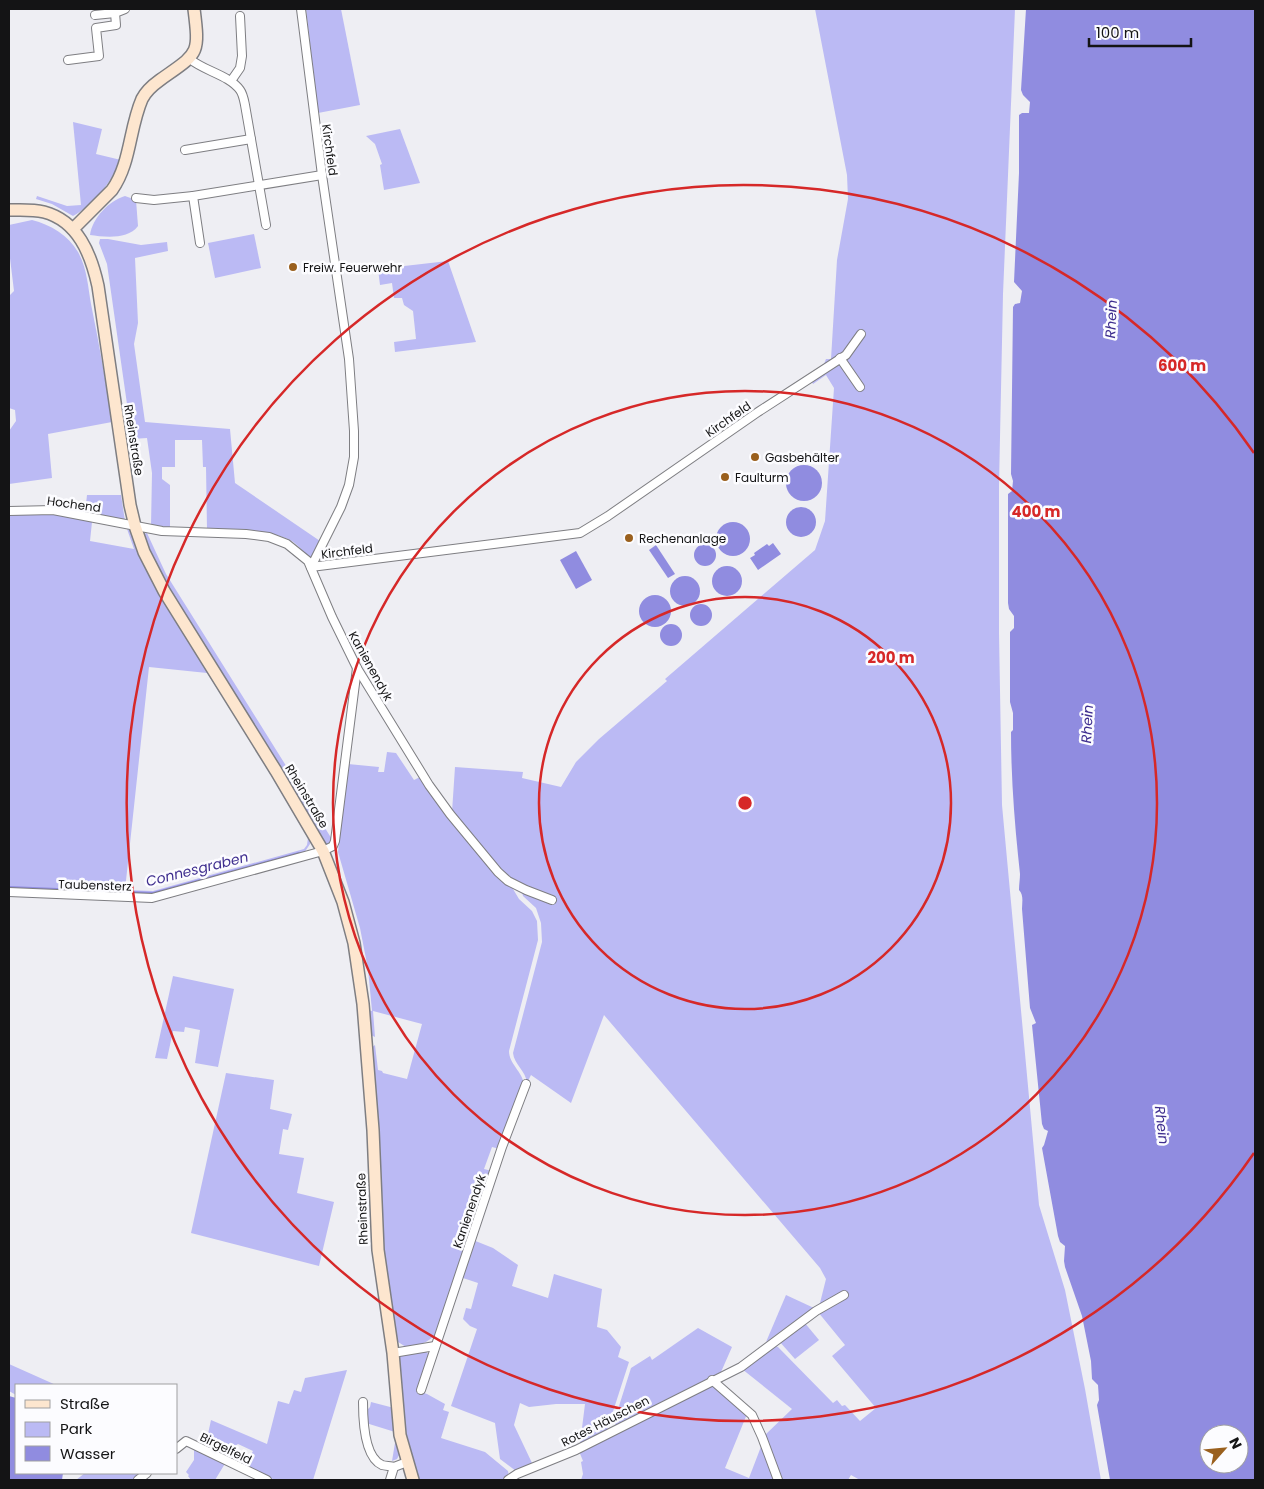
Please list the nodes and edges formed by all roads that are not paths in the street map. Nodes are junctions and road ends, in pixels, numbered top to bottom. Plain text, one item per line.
1 (125, 9) edge
2 (194, 9) edge
3 (301, 9) edge
4 (94, 12) edge
5 (115, 13) junction
6 (240, 16) dead end
7 (96, 28) junction
8 (190, 59) junction
9 (68, 60) dead end
10 (231, 82) junction
11 (251, 139) junction
12 (185, 150) dead end
13 (322, 175) junction
14 (258, 186) junction
15 (192, 196) junction
16 (136, 198) dead end
17 (9, 210) edge
18 (266, 225) dead end
19 (73, 229) junction
20 (200, 243) dead end
21 (861, 334) dead end
22 (840, 358) junction
23 (860, 387) dead end
24 (9, 512) edge
25 (135, 526) junction
26 (311, 567) junction
27 (357, 668) junction
28 (324, 851) junction
29 (9, 892) edge
30 (552, 900) dead end
31 (526, 1084) dead end
32 (844, 1295) dead end
33 (435, 1346) junction
34 (393, 1353) junction
35 (712, 1380) junction
36 (421, 1390) dead end
37 (363, 1402) dead end
38 (178, 1447) edge
39 (407, 1462) junction
40 (394, 1467) junction
41 (267, 1480) edge
42 (390, 1480) edge
43 (413, 1480) edge
44 (508, 1480) edge
45 (778, 1480) edge

1 - 5 street
2 - 8 main road
3 - 13 street, Kirchfeld
4 - 5 street
4 - 7 street
5 - 7 street
6 - 10 street
7 - 9 street
8 - 10 street
8 - 19 main road
10 - 11 street
11 - 12 street
11 - 14 street
13 - 14 street
13 - 26 street, Kirchfeld
14 - 15 street
14 - 18 street
15 - 16 street
15 - 20 street
17 - 19 main road, Rheinstraße
19 - 25 main road, Rheinstraße
21 - 22 street, Kirchfeld
22 - 23 street
22 - 26 street, Kirchfeld
24 - 25 street, Hochend
25 - 26 street, Kanienendyk
25 - 28 main road, Rheinstraße
26 - 27 street, Kanienendyk
27 - 28 street
27 - 30 street, Kanienendyk
28 - 29 street, Taubensterz
28 - 34 main road, Rheinstraße
31 - 33 street, Kanienendyk
32 - 35 street, Rotes Häuschen
33 - 34 street
33 - 36 street, Kanienendyk
34 - 39 main road, Rheinstraße
35 - 44 street, Rotes Häuschen
35 - 45 street
37 - 40 street
38 - 41 street, Birgelfeld
39 - 40 street
39 - 43 main road, Rheinstraße
40 - 42 street

